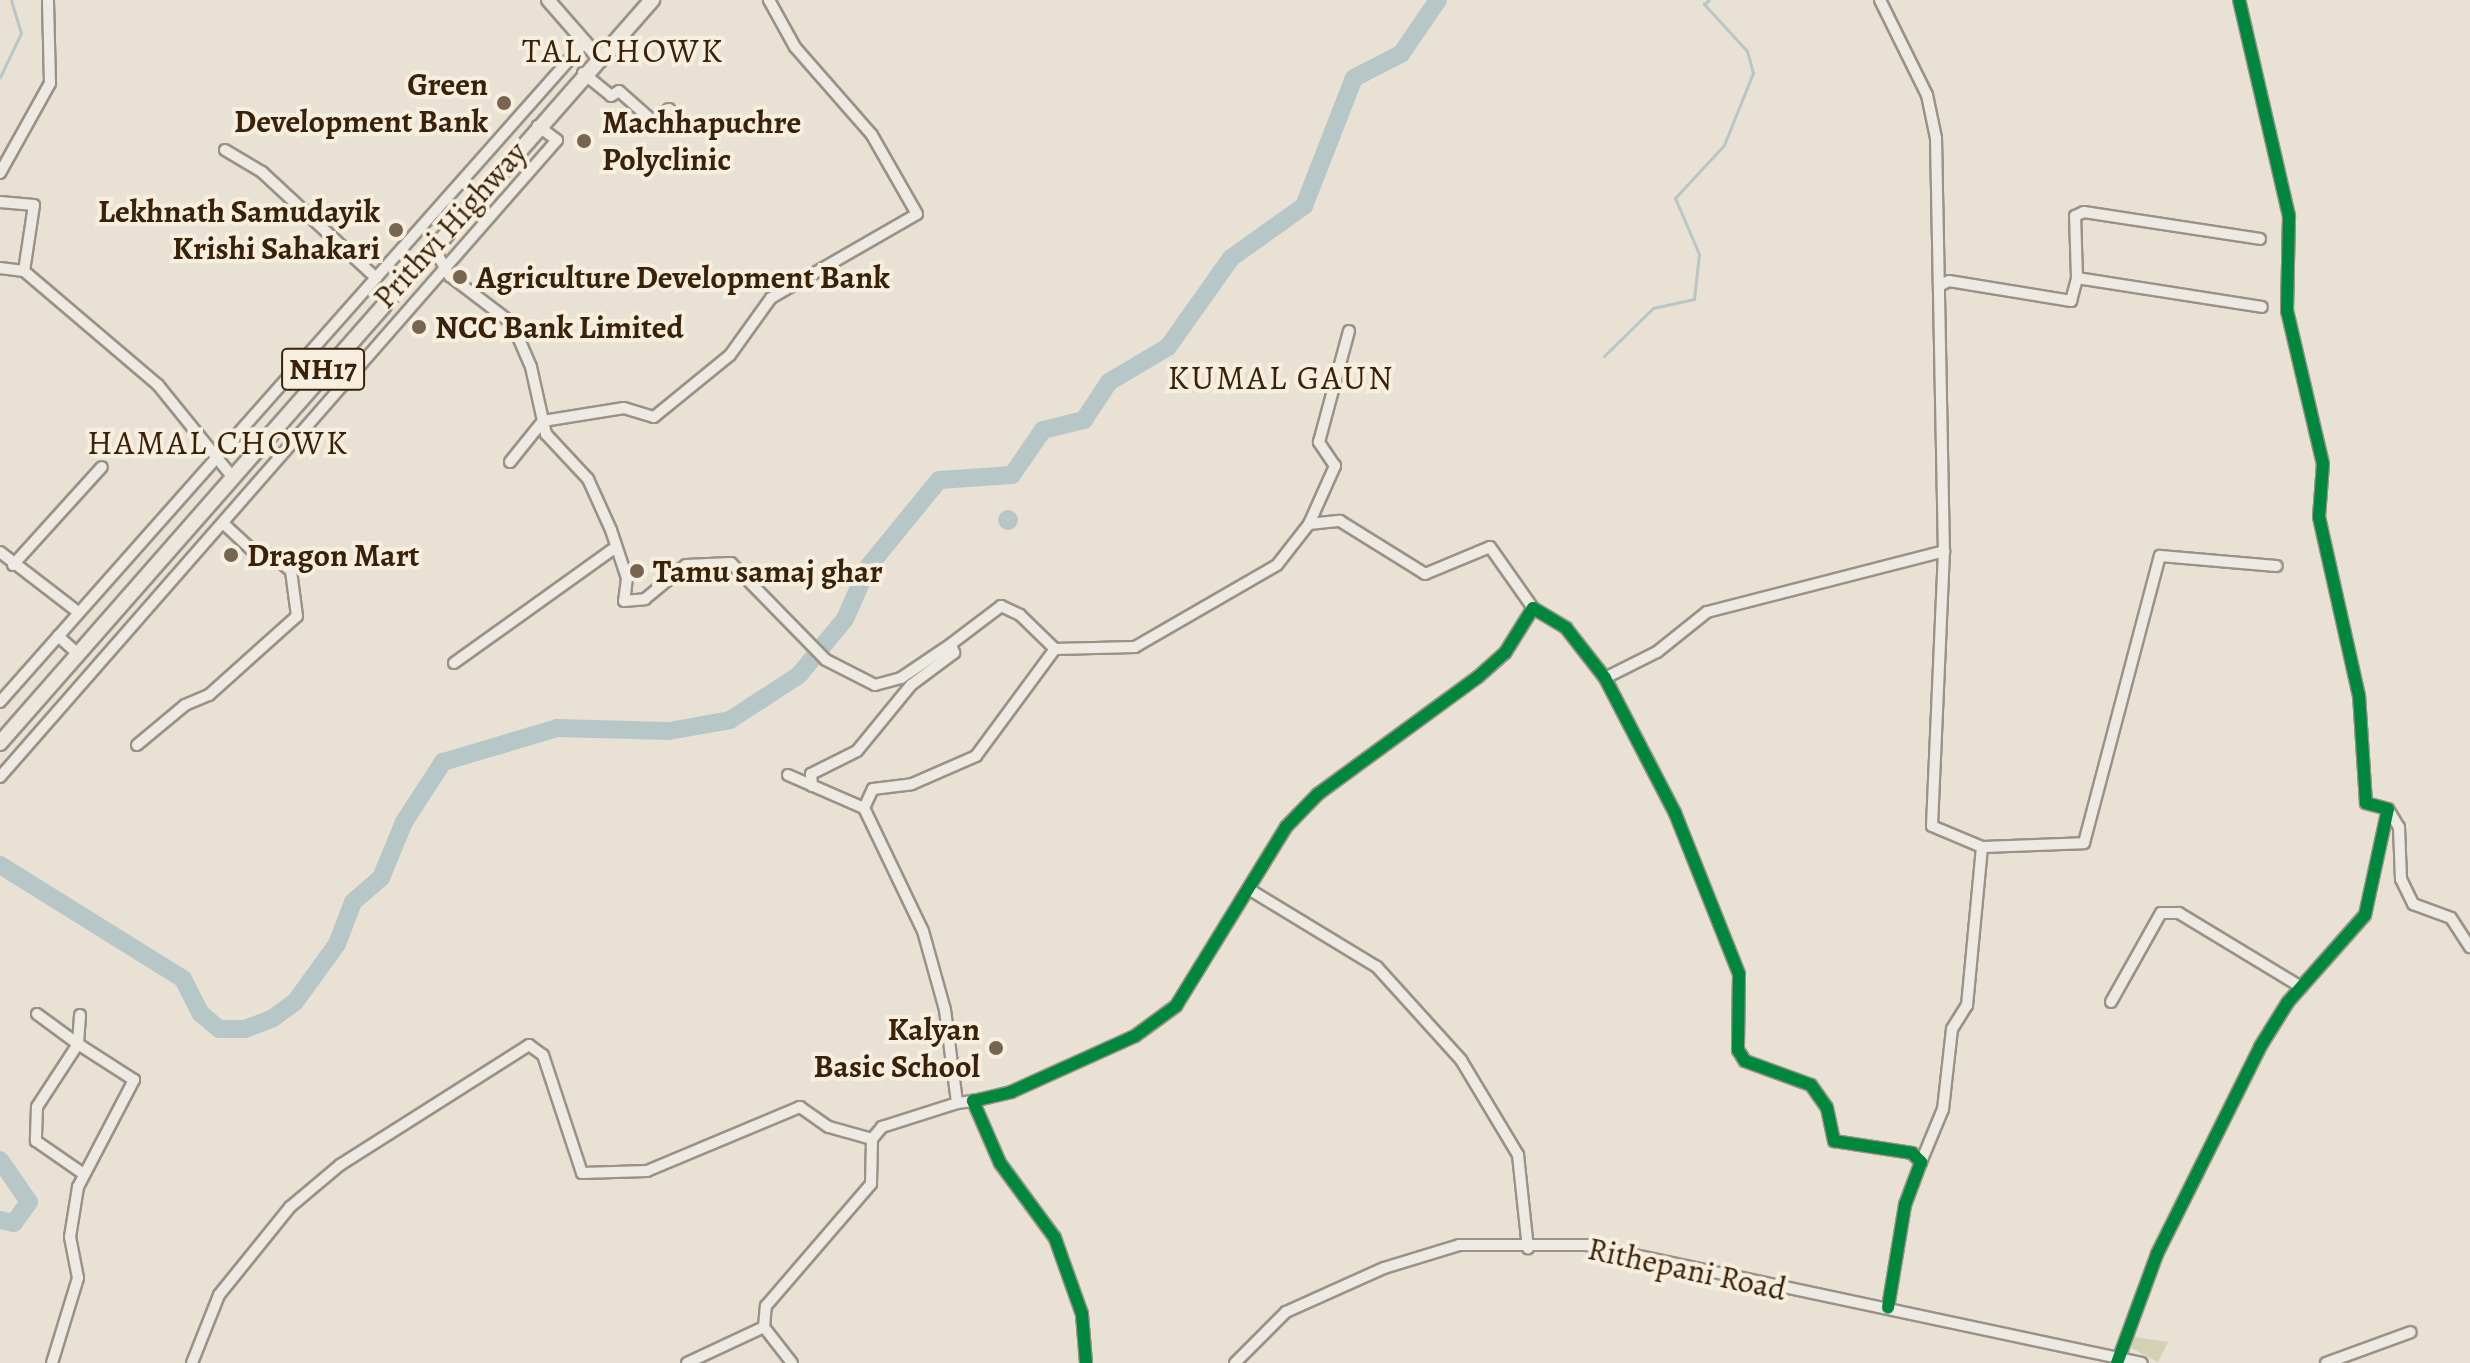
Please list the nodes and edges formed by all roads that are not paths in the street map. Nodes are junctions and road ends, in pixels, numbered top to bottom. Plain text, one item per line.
1 (48, 0) edge
2 (548, 0) edge
3 (652, 0) edge
4 (769, 0) edge
5 (1880, 0) edge
6 (2239, 0) edge
7 (585, 42) junction
8 (597, 56) junction
9 (583, 73) junction
10 (669, 109) dead end
11 (538, 126) junction
12 (225, 150) dead end
13 (0, 173) edge
14 (0, 202) edge
15 (2260, 239) dead end
16 (433, 247) junction
17 (0, 268) edge
18 (446, 270) junction
19 (24, 271) junction
20 (376, 278) junction
21 (2077, 278) junction
22 (1939, 286) junction
23 (2262, 307) dead end
24 (1349, 331) dead end
25 (543, 421) junction
26 (214, 456) junction
27 (510, 462) dead end
28 (102, 467) dead end
29 (230, 474) junction
30 (223, 523) junction
31 (1309, 524) junction
32 (616, 547) junction
33 (1944, 551) junction
34 (0, 552) edge
35 (13, 565) junction
36 (2277, 566) dead end
37 (1533, 608) junction
38 (78, 612) junction
39 (58, 636) junction
40 (951, 644) junction
41 (1055, 649) junction
42 (78, 654) junction
43 (454, 663) dead end
44 (1605, 678) junction
45 (0, 702) edge
46 (0, 743) edge
47 (137, 745) dead end
48 (788, 775) dead end
49 (0, 777) edge
50 (812, 786) junction
51 (864, 808) junction
52 (2388, 809) junction
53 (1982, 847) junction
54 (1252, 891) junction
55 (2470, 947) edge
56 (2301, 987) junction
57 (2111, 1002) dead end
58 (37, 1014) dead end
59 (80, 1015) dead end
60 (78, 1044) junction
61 (973, 1101) junction
62 (957, 1103) junction
63 (872, 1139) junction
64 (1921, 1162) junction
65 (82, 1173) junction
66 (1528, 1248) junction
67 (1888, 1308) junction
68 (764, 1327) junction
69 (2411, 1332) dead end
70 (2117, 1362) edge
71 (52, 1363) edge
72 (192, 1363) edge
73 (687, 1363) edge
74 (792, 1363) edge
75 (1086, 1363) edge
76 (1235, 1363) edge
77 (2142, 1363) edge
78 (2326, 1363) edge

1 - 13 street
2 - 7 main road
3 - 8 highway, Prithvi Highway / NH17
4 - 25 street
5 - 22 street
6 - 52 street
7 - 8 main road
7 - 20 street
8 - 9 highway, Prithvi Highway / NH17
9 - 10 street
9 - 11 highway, Prithvi Highway / NH17
11 - 16 highway, Prithvi Highway / NH17
11 - 18 street
12 - 20 street
14 - 19 street
15 - 21 street
16 - 18 street
16 - 29 highway, Prithvi Highway / NH17
17 - 19 street
18 - 25 street
18 - 30 street
19 - 26 street
20 - 26 street
21 - 22 street
21 - 23 street
22 - 33 street
24 - 31 street
25 - 27 street
25 - 32 street
26 - 29 street
26 - 38 street
28 - 35 street
29 - 42 highway, Prithvi Highway / NH17
30 - 47 street
30 - 49 street
31 - 37 street
31 - 41 street
32 - 40 street
32 - 43 street
33 - 44 street
33 - 53 street
34 - 35 street
35 - 38 street
36 - 53 street
37 - 44 street
37 - 54 street
38 - 39 street
39 - 42 street
39 - 45 street
40 - 41 street
40 - 50 street
41 - 51 street
42 - 46 highway, Prithvi Highway / NH17
44 - 64 street
48 - 50 street
50 - 51 street
51 - 62 street
52 - 55 street
52 - 56 street
53 - 64 street
54 - 61 street
54 - 66 street
56 - 57 street
56 - 70 street
58 - 60 street
59 - 60 street
60 - 65 street
60 - 65 street
61 - 62 street
61 - 75 street
62 - 63 street
63 - 68 street
63 - 72 street
64 - 67 street
65 - 71 street
66 - 67 street, Rithepani Road
66 - 76 street, Rithepani Road
67 - 70 street, Rithepani Road
68 - 73 street
68 - 74 street
69 - 78 street
70 - 77 street, Rithepani Road

